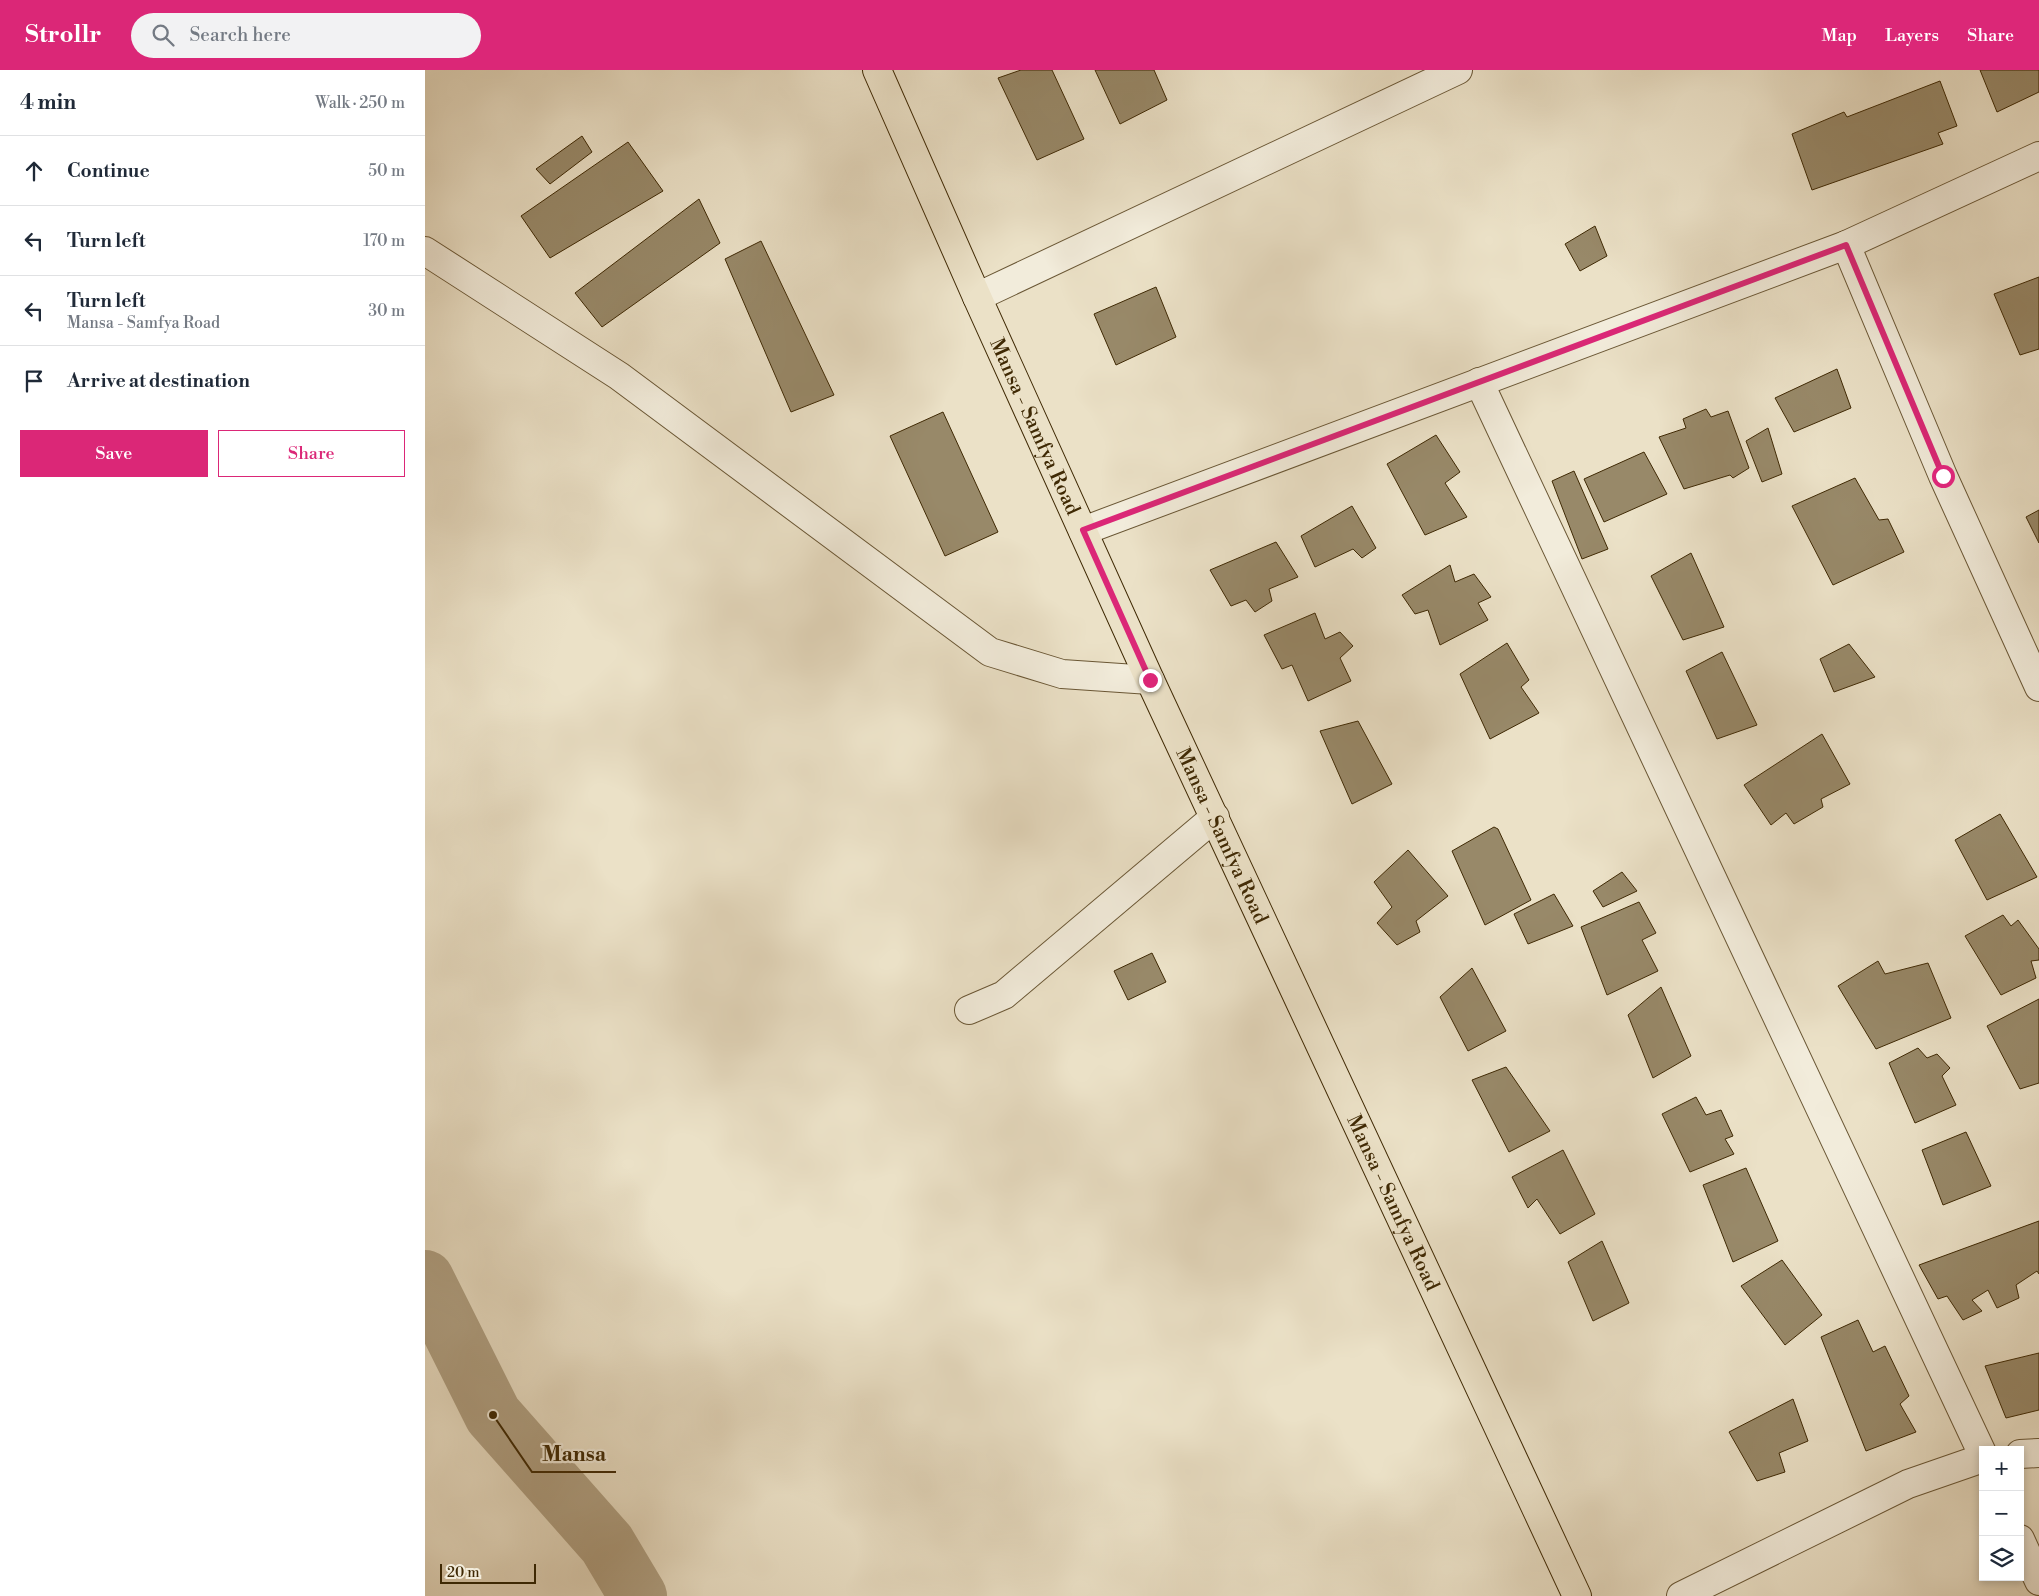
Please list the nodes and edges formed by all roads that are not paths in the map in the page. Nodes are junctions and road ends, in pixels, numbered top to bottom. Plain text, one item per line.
1 (877, 70) edge
2 (1458, 70) edge
3 (2039, 156) edge
4 (1846, 245) junction
5 (425, 251) edge
6 (977, 297) junction
7 (1479, 382) junction
8 (1083, 530) junction
9 (1150, 680) junction
10 (2039, 687) edge
11 (1215, 817) junction
12 (969, 1010) dead end
13 (1979, 1447) edge
14 (2039, 1453) edge
15 (2024, 1454) edge
16 (1979, 1457) edge
17 (2024, 1548) edge
18 (2039, 1581) edge
19 (1577, 1596) edge
20 (1681, 1596) edge

1 - 6 main road, Mansa - Samfya Road
2 - 6 street
3 - 4 street
4 - 7 street
4 - 10 street
5 - 9 street
6 - 8 main road, Mansa - Samfya Road
7 - 8 street
7 - 13 street
8 - 9 main road, Mansa - Samfya Road
9 - 11 main road, Mansa - Samfya Road
11 - 12 street
11 - 19 main road, Mansa - Samfya Road
14 - 15 street
16 - 20 street
17 - 18 street

